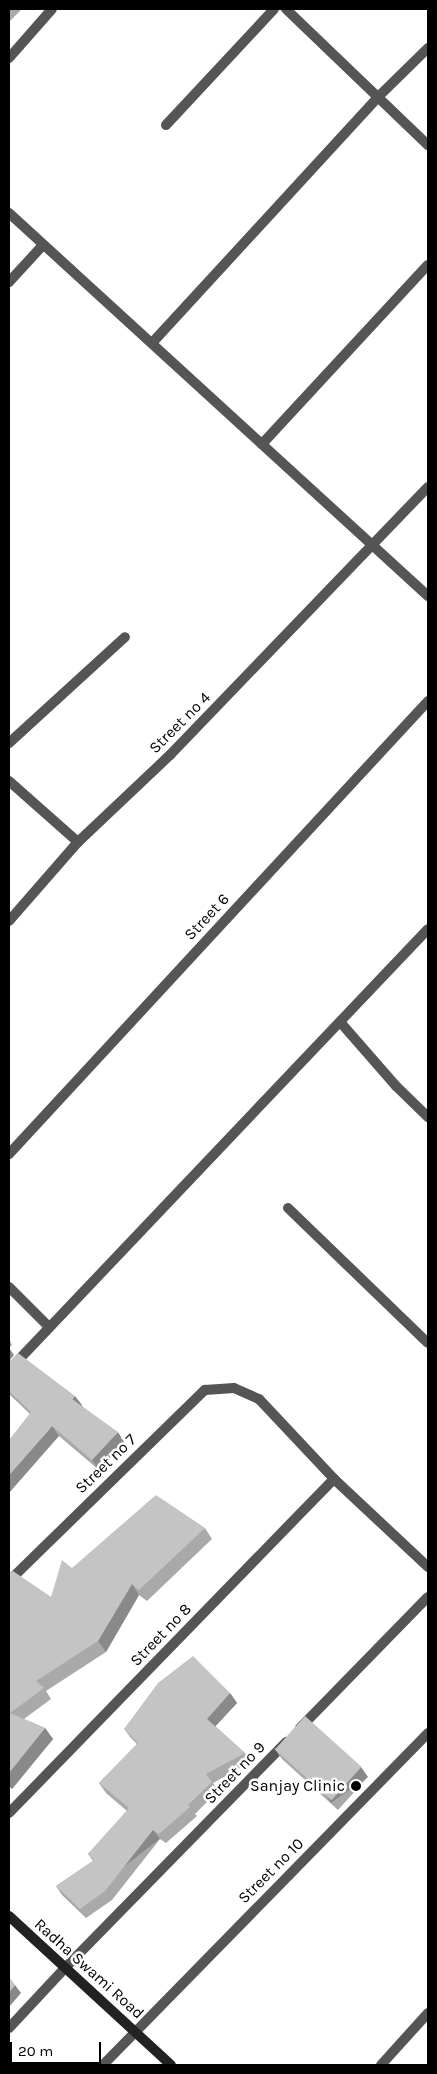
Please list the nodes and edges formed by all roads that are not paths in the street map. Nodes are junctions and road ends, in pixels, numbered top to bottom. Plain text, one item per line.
1 (52, 9) edge
2 (274, 9) edge
3 (286, 9) edge
4 (428, 48) edge
5 (9, 58) edge
6 (378, 97) junction
7 (166, 125) dead end
8 (428, 145) edge
9 (9, 213) edge
10 (44, 244) junction
11 (428, 265) edge
12 (9, 282) edge
13 (152, 343) junction
14 (262, 444) junction
15 (428, 488) edge
16 (374, 546) junction
17 (428, 596) edge
18 (125, 637) dead end
19 (428, 701) edge
20 (9, 743) edge
21 (9, 781) edge
22 (78, 842) junction
23 (9, 920) edge
24 (428, 929) edge
25 (340, 1022) junction
26 (428, 1117) edge
27 (9, 1154) edge
28 (288, 1208) dead end
29 (9, 1287) edge
30 (50, 1327) junction
31 (428, 1343) edge
32 (9, 1370) edge
33 (334, 1479) junction
34 (428, 1567) edge
35 (9, 1581) edge
36 (428, 1598) edge
37 (427, 1736) edge
38 (9, 1813) edge
39 (9, 1916) edge
40 (64, 1969) junction
41 (428, 2013) edge
42 (9, 2028) edge
43 (134, 2030) junction
44 (103, 2065) edge
45 (171, 2065) edge
46 (381, 2065) edge

1 - 5 street
2 - 7 street
3 - 6 street
4 - 6 street
6 - 8 street
6 - 13 street
9 - 10 street
10 - 12 street
10 - 13 street
11 - 14 street
13 - 14 street
14 - 16 street
15 - 16 street, Street no 4
16 - 17 street
16 - 22 street, Street no 4
18 - 20 street
19 - 27 street, Street 6
21 - 22 street
22 - 23 street, Street no 4
24 - 25 street
25 - 26 street
25 - 30 street
28 - 31 street
29 - 30 street
30 - 32 street
33 - 34 street
33 - 35 street, Street no 7
33 - 38 street, Street no 8
36 - 40 street, Street no 9
37 - 43 street, Street no 10
39 - 40 street, Radha Swami Road
40 - 42 street, Street no 9
40 - 43 street, Radha Swami Road
41 - 46 street
43 - 44 street
43 - 45 street, Radha Swami Road

